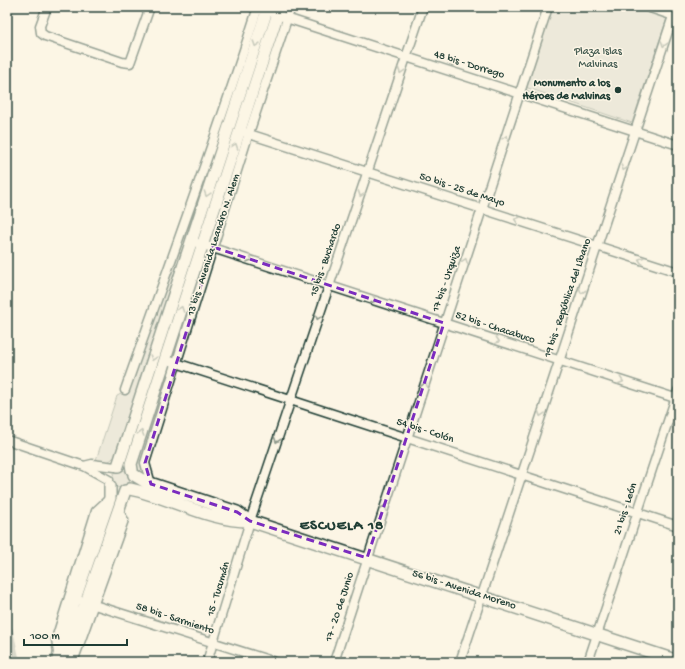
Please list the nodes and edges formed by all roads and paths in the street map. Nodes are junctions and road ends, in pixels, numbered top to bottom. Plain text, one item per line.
1 (47, 7) edge
2 (150, 7) edge
3 (291, 7) edge
4 (422, 7) edge
5 (548, 7) edge
6 (647, 7) edge
7 (676, 7) edge
8 (268, 10) edge
9 (675, 17) edge
10 (406, 57) junction
11 (520, 93) junction
12 (636, 131) junction
13 (244, 132) junction
14 (678, 145) edge
15 (369, 171) junction
16 (483, 208) junction
17 (191, 241) junction
18 (208, 246) junction
19 (597, 246) junction
20 (678, 272) edge
21 (328, 286) junction
22 (444, 324) junction
23 (164, 359) junction
24 (559, 360) junction
25 (176, 363) junction
26 (125, 390) dead end
27 (677, 396) edge
28 (291, 399) junction
29 (408, 437) junction
30 (7, 440) edge
31 (84, 466) junction
32 (116, 467) junction
33 (133, 472) junction
34 (522, 475) junction
35 (110, 483) junction
36 (151, 484) junction
37 (127, 490) junction
38 (637, 512) junction
39 (250, 521) junction
40 (678, 526) edge
41 (367, 558) junction
42 (482, 597) junction
43 (72, 598) junction
44 (90, 604) junction
45 (597, 634) junction
46 (214, 643) junction
47 (60, 660) edge
48 (678, 661) edge
49 (73, 662) edge
50 (207, 662) edge
51 (275, 662) edge
52 (334, 662) edge
53 (460, 662) edge
54 (588, 662) edge

1 - 2 street
3 - 8 street, 13 bis - Avenida Leandro N. Alem
4 - 10 street, 15 bis - Buchardo
5 - 11 street, 17 bis - Urquiza
6 - 9 street
7 - 9 street, 19 bis - República del Líbano
8 - 10 street, 48 bis - Dorrego
8 - 13 main road, 13 bis - Avenida Leandro N. Alem
8 -> 17 main road, 13 bis - Avenida Leandro N. Alem
8 - 26 street, 13 bis - Avenida Leandro N. Alem
9 -> 12 street, 19 bis - República del Líbano
10 - 11 street, 48 bis - Dorrego
10 -> 15 street, 15 bis - Buchardo
11 - 12 street, 48 bis - Dorrego
16 -> 11 street, 17 bis - Urquiza
12 - 14 street, 48 bis - Dorrego
12 -> 19 street, 19 bis - República del Líbano
13 - 15 street, 50 bis - 25 de Mayo
13 - 18 main road, 13 bis - Avenida Leandro N. Alem
15 - 16 street, 50 bis - 25 de Mayo
15 -> 21 street, 15 bis - Buchardo
19 -> 16 street, 50 bis - 25 de Mayo
22 -> 16 street, 17 bis - Urquiza
17 - 18 street, 52 bis - Chacabuco
17 -> 32 main road, 13 bis - Avenida Leandro N. Alem
18 -> 21 street, 52 bis - Chacabuco
23 -> 18 main road, 13 bis - Avenida Leandro N. Alem
18 - 25 street, 13 bis - Avenida Leandro N. Alem
20 -> 19 street, 50 bis - 25 de Mayo
19 -> 24 street, 19 bis - República del Líbano
21 -> 22 street, 52 bis - Chacabuco
21 -> 28 street, 15 bis - Buchardo
22 -> 24 street, 52 bis - Chacabuco
29 -> 22 street, 17 bis - Urquiza
23 - 25 street, 54 bis - Colón
33 -> 23 main road, 13 bis - Avenida Leandro N. Alem
24 -> 27 street, 52 bis - Chacabuco
24 -> 34 street, 19 bis - República del Líbano
25 - 28 street, 54 bis - Colón
25 - 36 street, 13 bis - Avenida Leandro N. Alem
27 - 38 street, 21 bis - León
28 - 29 street, 54 bis - Colón
28 -> 39 street, 15 bis - Buchardo
29 - 34 street, 54 bis - Colón
41 -> 29 street, 17 bis - Urquiza
30 - 31 street
31 - 32 street
31 - 35 street
32 - 33 main road
32 - 35 main road
33 - 36 main road, 56 bis - Avenida Moreno
33 - 37 main road
34 - 38 street, 54 bis - Colón
34 - 42 street, 19 bis - República del Líbano
35 - 37 main road
35 - 43 main road
36 - 39 main road, 56 bis - Avenida Moreno
37 - 39 main road, 56 bis - Avenida Moreno
37 - 44 main road
38 - 40 street, 54 bis - Colón
38 - 45 street, 21 bis - León
39 - 41 main road, 56 bis - Avenida Moreno
39 - 46 street, 15 - Tucumán
41 - 42 main road, 56 bis - Avenida Moreno
41 - 52 street, 17 - 20 de Junio
42 - 45 main road, 56 bis - Avenida Moreno
42 - 53 street, 19 bis - República del Líbano
43 - 44 street, 58 bis - Sarmiento
43 - 47 main road
44 - 46 street, 58 bis - Sarmiento
44 - 47 main road
44 - 49 street
45 - 48 main road, 56 bis - Avenida Moreno
45 - 54 street, 21 bis - León
46 - 50 street, 15 - Tucumán
46 - 51 street, 58 bis - Sarmiento

